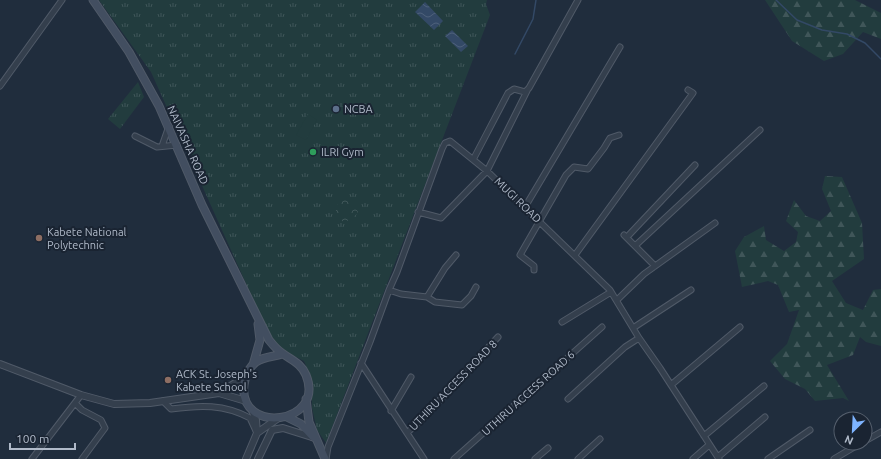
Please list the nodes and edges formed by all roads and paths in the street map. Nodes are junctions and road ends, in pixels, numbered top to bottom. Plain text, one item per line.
1 (62, 0) edge
2 (93, 0) edge
3 (578, 0) edge
4 (620, 48) dead end
5 (0, 86) edge
6 (688, 90) dead end
7 (527, 91) junction
8 (169, 126) junction
9 (760, 130) dead end
10 (135, 136) dead end
11 (619, 136) dead end
12 (177, 145) junction
13 (162, 146) junction
14 (474, 158) junction
15 (734, 158) dead end
16 (695, 165) dead end
17 (487, 171) junction
18 (678, 206) junction
19 (525, 207) junction
20 (418, 212) junction
21 (539, 220) junction
22 (715, 223) dead end
23 (636, 245) junction
24 (456, 255) dead end
25 (575, 255) junction
26 (655, 266) junction
27 (534, 270) dead end
28 (476, 287) dead end
29 (388, 290) junction
30 (691, 290) dead end
31 (611, 292) junction
32 (427, 297) junction
33 (617, 300) junction
34 (252, 305) junction
35 (562, 322) dead end
36 (602, 327) dead end
37 (740, 327) dead end
38 (633, 328) junction
39 (498, 337) dead end
40 (639, 338) junction
41 (282, 354) junction
42 (361, 363) junction
43 (0, 364) edge
44 (253, 365) junction
45 (245, 377) junction
46 (411, 377) dead end
47 (671, 385) junction
48 (764, 386) dead end
49 (219, 393) junction
50 (80, 395) junction
51 (306, 399) junction
52 (568, 399) dead end
53 (163, 401) junction
54 (246, 401) junction
55 (75, 403) junction
56 (252, 410) junction
57 (391, 411) junction
58 (287, 417) junction
59 (765, 417) dead end
60 (277, 419) junction
61 (810, 430) dead end
62 (258, 433) junction
63 (407, 433) junction
64 (704, 436) junction
65 (600, 439) dead end
66 (316, 440) junction
67 (709, 445) junction
68 (548, 448) dead end
69 (848, 451) edge
70 (718, 458) edge
71 (32, 459) edge
72 (82, 459) edge
73 (246, 459) edge
74 (258, 459) edge
75 (325, 459) edge
76 (424, 459) edge
77 (454, 459) edge
78 (536, 459) edge
79 (578, 459) edge
80 (693, 459) edge
81 (768, 459) edge
82 (834, 459) edge

1 - 5 street
2 - 8 main road, NAIVASHA ROAD
3 - 7 street
4 - 19 street
6 - 25 street
7 - 14 street
7 - 17 street
8 - 12 main road, NAIVASHA ROAD
8 - 13 street
9 - 18 street
10 - 13 street
11 - 21 street
12 - 13 street
12 - 34 main road, NAIVASHA ROAD
14 - 17 street, MUGI ROAD
14 - 20 street, MUGI ROAD
15 - 18 street
16 - 23 street
17 - 19 street, MUGI ROAD
17 - 20 street
18 - 23 street
19 - 21 street, MUGI ROAD
20 - 29 street, MUGI ROAD
21 - 25 street, MUGI ROAD
21 - 27 street
22 - 26 street
23 - 26 street
24 - 32 street
25 - 31 street, MUGI ROAD
26 - 33 street
28 - 32 street
29 - 32 street
29 - 42 street, MUGI ROAD
30 - 38 street
31 - 33 street, MUGI ROAD
31 - 35 street
33 - 38 street, MUGI ROAD
34 - 41 main road, NAIVASHA ROAD
34 - 44 main road, NAIVASHA ROAD
36 - 77 street, UTHIRU ACCESS ROAD 6
37 - 47 street
38 - 40 street, MUGI ROAD
39 - 63 street, UTHIRU ACCESS ROAD 8
40 - 47 street, MUGI ROAD
40 - 52 street
41 - 44 main road
41 - 51 main road
42 - 57 street
42 - 75 street, MUGI ROAD
43 - 50 street
44 - 45 main road
45 - 49 street
45 - 54 main road
46 - 57 street
47 - 64 street, MUGI ROAD
48 - 64 street
49 - 53 street
49 - 54 street
50 - 53 street
50 - 55 street
51 - 58 main road
51 - 66 main road
53 - 62 street
54 - 56 main road
55 - 71 street
55 - 72 street
56 - 60 main road
56 - 62 street
57 - 63 street
58 - 60 main road
58 - 66 main road
59 - 70 street
60 - 62 street
61 - 81 street
62 - 73 street
63 - 76 street
64 - 67 street, MUGI ROAD
65 - 79 street
66 - 74 street
66 - 75 main road
67 - 70 street, MUGI ROAD
67 - 80 street
68 - 78 street
69 - 82 street

